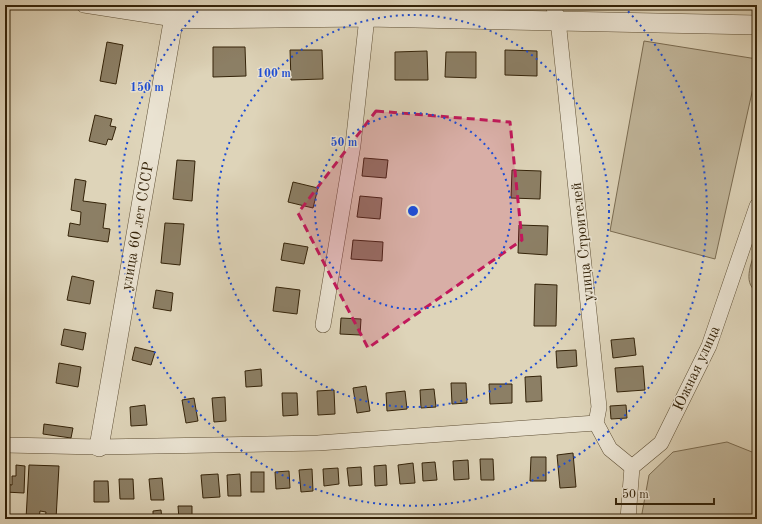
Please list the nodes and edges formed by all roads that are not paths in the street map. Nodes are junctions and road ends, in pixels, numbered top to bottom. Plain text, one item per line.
1 (84, 5) edge
2 (175, 12) edge
3 (555, 13) edge
4 (367, 18) junction
5 (757, 25) edge
6 (757, 206) edge
7 (323, 325) dead end
8 (596, 423) junction
9 (5, 446) edge
10 (99, 447) junction
11 (632, 467) junction
12 (628, 519) edge

1 - 2 street
2 - 4 street
2 - 10 street, улица 60 лет СССР
3 - 4 street
3 - 5 street
3 - 8 street, улица Строителей
4 - 7 street
6 - 11 street, Южная улица
8 - 10 street
8 - 11 street
9 - 10 street
11 - 12 street

